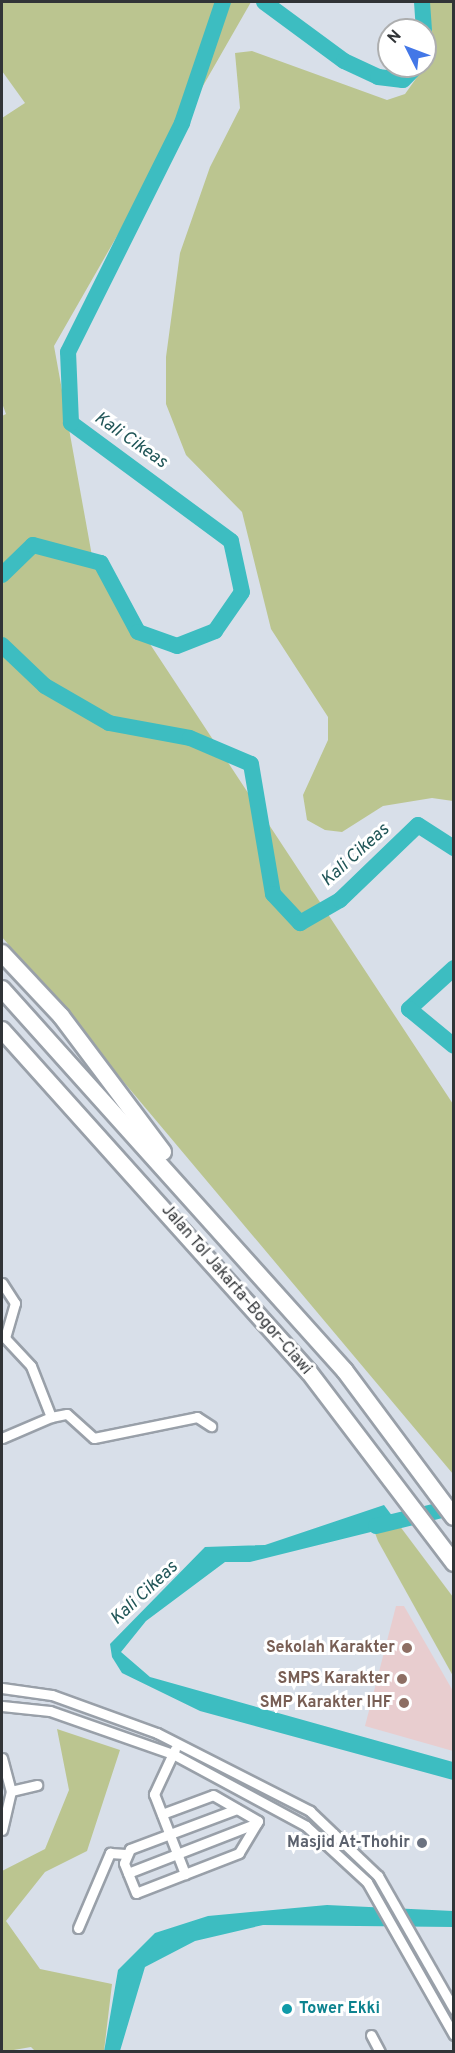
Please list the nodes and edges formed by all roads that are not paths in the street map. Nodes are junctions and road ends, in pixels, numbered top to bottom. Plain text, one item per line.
1 (2, 952) edge
2 (2, 989) edge
3 (2, 1030) edge
4 (220, 1228) junction
5 (2, 1283) edge
6 (51, 1417) junction
7 (211, 1426) dead end
8 (2, 1438) edge
9 (453, 1517) edge
10 (450, 1558) edge
11 (2, 1688) edge
12 (52, 1695) junction
13 (2, 1706) edge
14 (50, 1711) junction
15 (180, 1742) junction
16 (173, 1754) junction
17 (2, 1758) edge
18 (230, 1767) junction
19 (227, 1782) junction
20 (37, 1785) dead end
21 (11, 1791) junction
22 (237, 1809) junction
23 (162, 1815) junction
24 (257, 1823) junction
25 (2, 1830) edge
26 (170, 1834) junction
27 (125, 1854) junction
28 (177, 1854) junction
29 (129, 1873) junction
30 (185, 1874) junction
31 (78, 1928) dead end
32 (453, 2009) edge
33 (371, 2035) dead end
34 (453, 2035) edge
35 (380, 2052) edge

1 - 4 highway
2 - 4 highway, Jalan Tol Jakarta–Bogor–Ciawi
3 - 10 highway, Jalan Tol Jakarta–Bogor–Ciawi
4 - 9 highway, Jalan Tol Jakarta–Bogor–Ciawi
5 - 6 street
6 - 7 street
6 - 8 street
11 - 12 street
12 - 14 street
12 - 15 street
13 - 14 street
14 - 16 street
15 - 16 street
15 - 18 street
16 - 19 street
16 - 23 street
17 - 21 street
18 - 19 street
18 - 32 street
19 - 34 street
20 - 21 street
21 - 25 street
22 - 23 street
22 - 24 street
22 - 26 street
23 - 26 street
24 - 28 street
24 - 30 street
26 - 27 street
26 - 28 street
27 - 29 street
27 - 31 street
28 - 29 street
28 - 30 street
29 - 30 street
33 - 35 street

